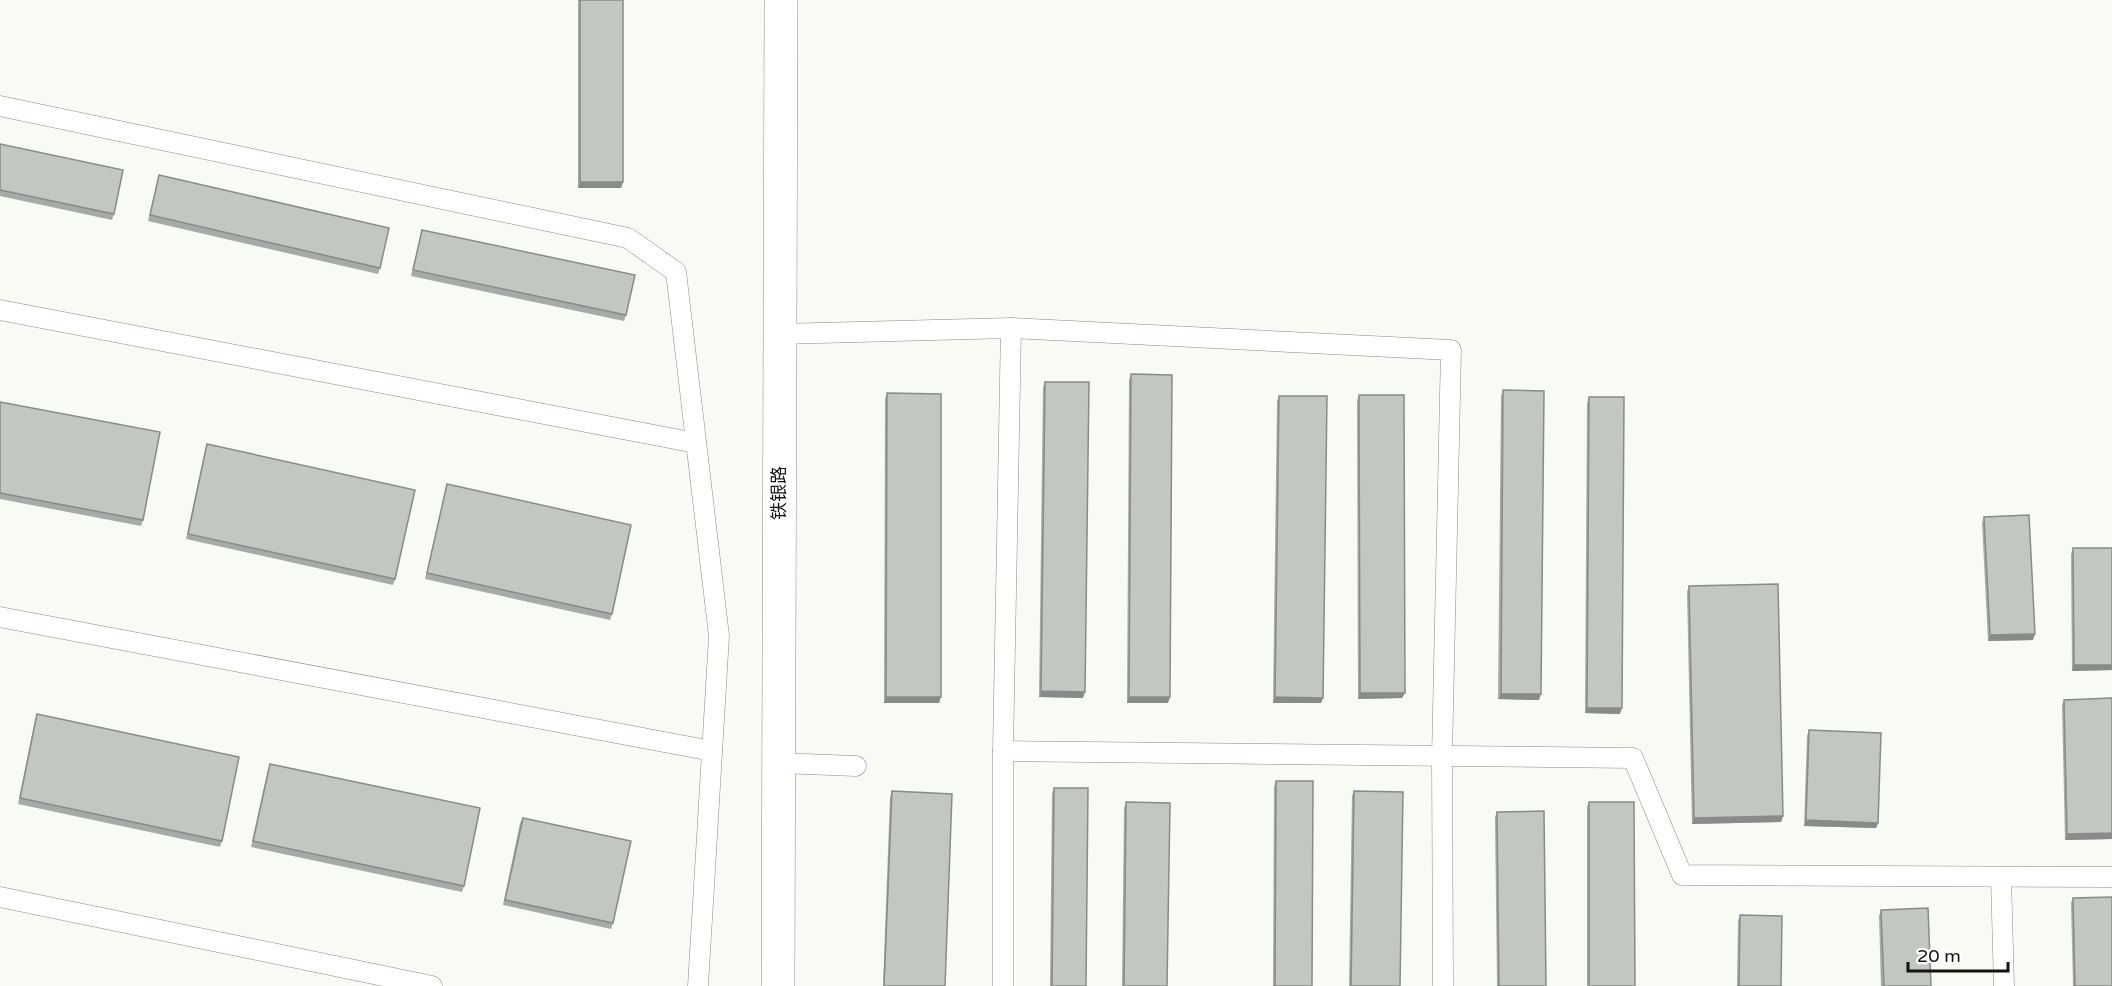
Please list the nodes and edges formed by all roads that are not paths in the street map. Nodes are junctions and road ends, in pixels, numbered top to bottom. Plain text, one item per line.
1 (781, 0) edge
2 (0, 106) edge
3 (0, 310) edge
4 (1011, 328) junction
5 (780, 334) junction
6 (696, 443) junction
7 (0, 617) edge
8 (1003, 751) junction
9 (712, 752) junction
10 (1442, 756) junction
11 (778, 763) junction
12 (856, 766) dead end
13 (2001, 877) junction
14 (2112, 877) edge
15 (0, 897) edge
16 (432, 986) edge
17 (698, 986) edge
18 (778, 986) edge
19 (1003, 986) edge
20 (1443, 986) edge
21 (2004, 986) edge

1 - 5 main road, 铁银路
2 - 6 lane
3 - 6 lane
4 - 5 lane
4 - 8 lane
4 - 10 lane
5 - 11 main road, 铁银路
6 - 9 lane
7 - 9 lane
8 - 10 lane
8 - 19 lane
9 - 17 lane
10 - 13 lane
10 - 20 lane
11 - 12 lane
11 - 18 main road, 铁银路
13 - 14 lane
13 - 21 lane
15 - 16 lane

